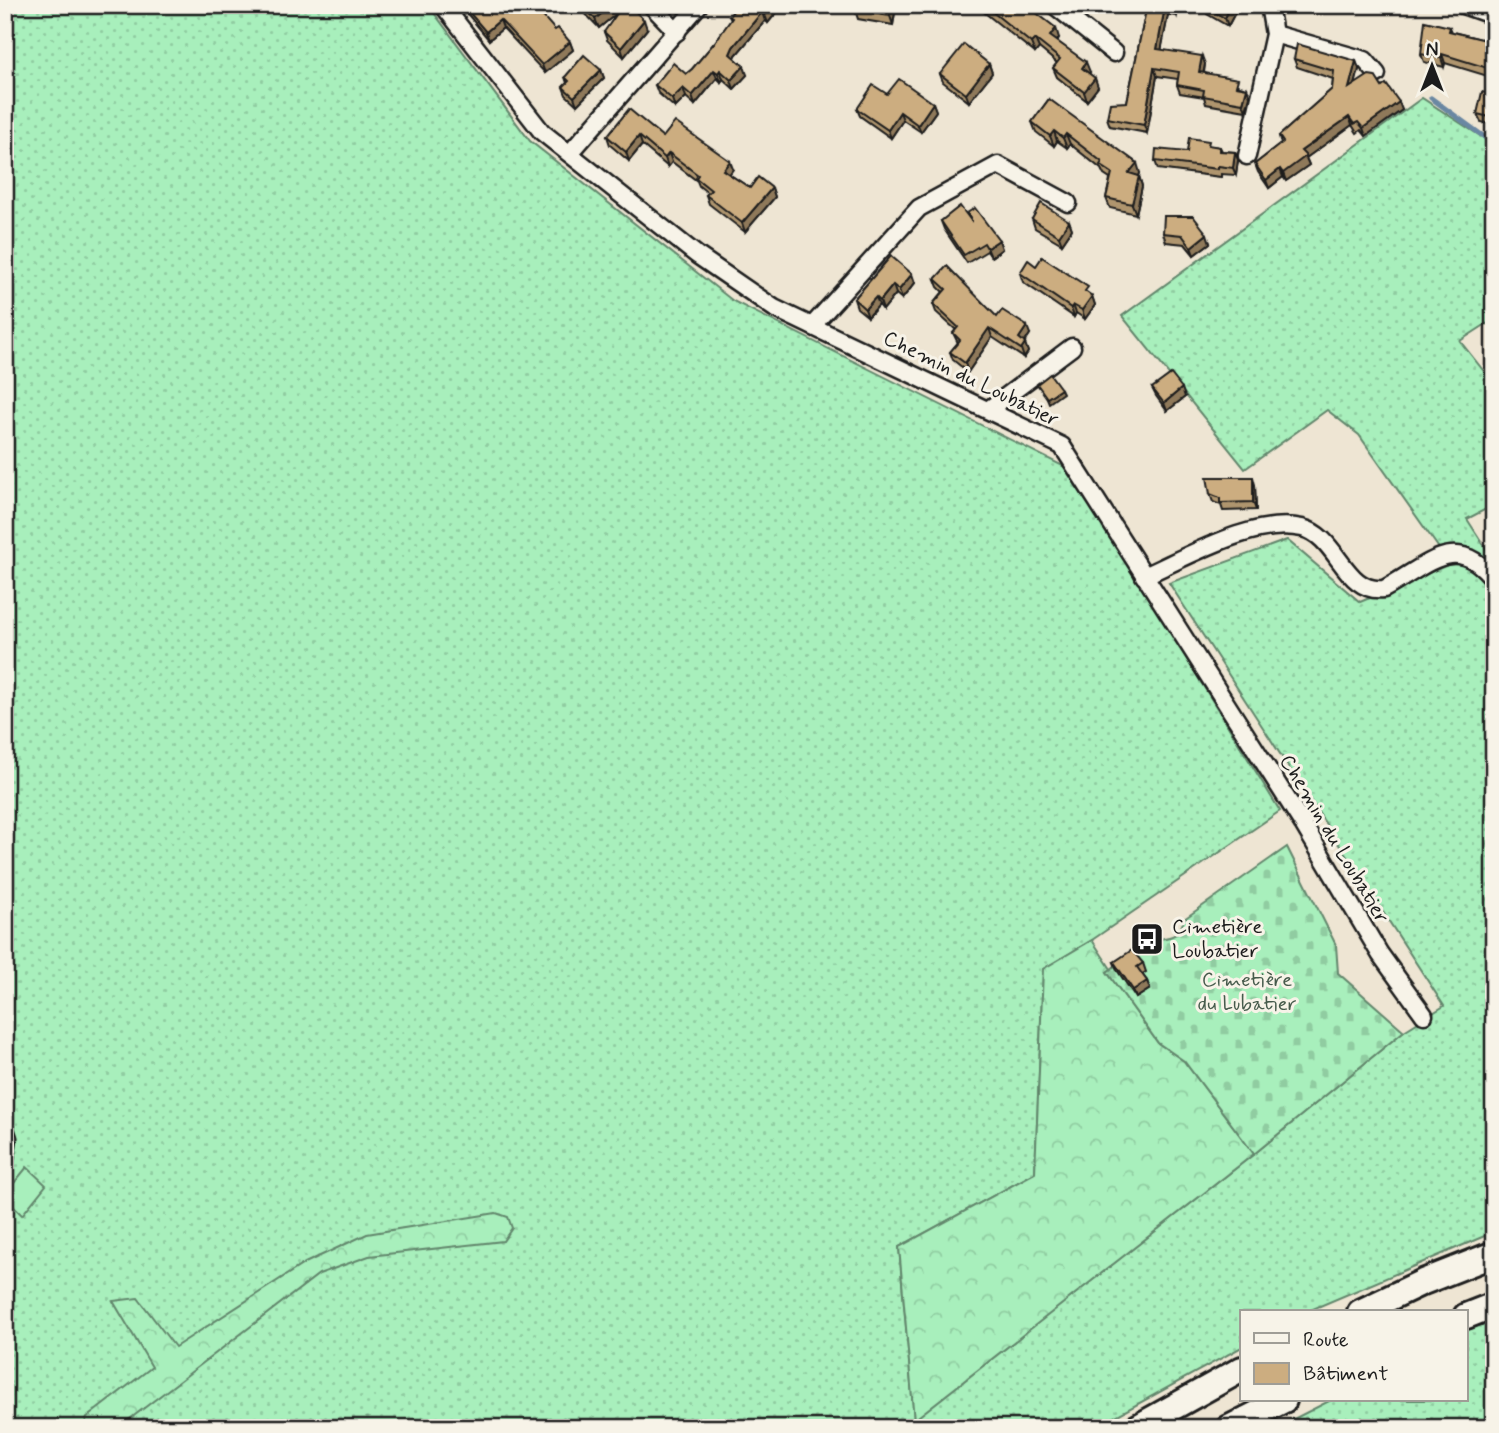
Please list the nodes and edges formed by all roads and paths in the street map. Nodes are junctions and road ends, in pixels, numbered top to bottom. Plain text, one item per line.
1 (443, 5) edge
2 (651, 5) edge
3 (699, 5) edge
4 (1054, 5) edge
5 (1269, 5) edge
6 (1462, 5) edge
7 (1494, 16) edge
8 (677, 32) junction
9 (1274, 34) junction
10 (1114, 53) dead end
11 (1377, 74) edge
12 (571, 152) junction
13 (1247, 156) dead end
14 (1068, 203) dead end
15 (812, 326) junction
16 (1072, 347) dead end
17 (988, 410) junction
18 (1144, 576) junction
19 (1494, 580) edge
20 (1424, 1015) dead end
21 (5, 1129) edge
22 (5, 1157) edge
23 (1494, 1254) edge
24 (1494, 1305) edge
25 (1364, 1310) edge
26 (1468, 1314) edge
27 (1240, 1370) edge
28 (1280, 1402) edge
29 (1136, 1428) edge
30 (1229, 1428) edge

1 - 12 street, Chemin du Loubatier
2 - 8 street
3 - 8 street
4 - 10 street
5 - 9 street
6 - 7 street
8 - 12 street
9 - 11 street
9 - 13 street
12 - 15 street, Chemin du Loubatier
14 - 15 street
15 - 17 street, Chemin du Loubatier
16 - 17 street
17 - 18 street, Chemin du Loubatier
18 - 19 street
18 - 20 street, Chemin du Loubatier
21 - 22 street
23 - 25 highway
24 - 26 highway
27 - 29 highway
28 - 30 highway

